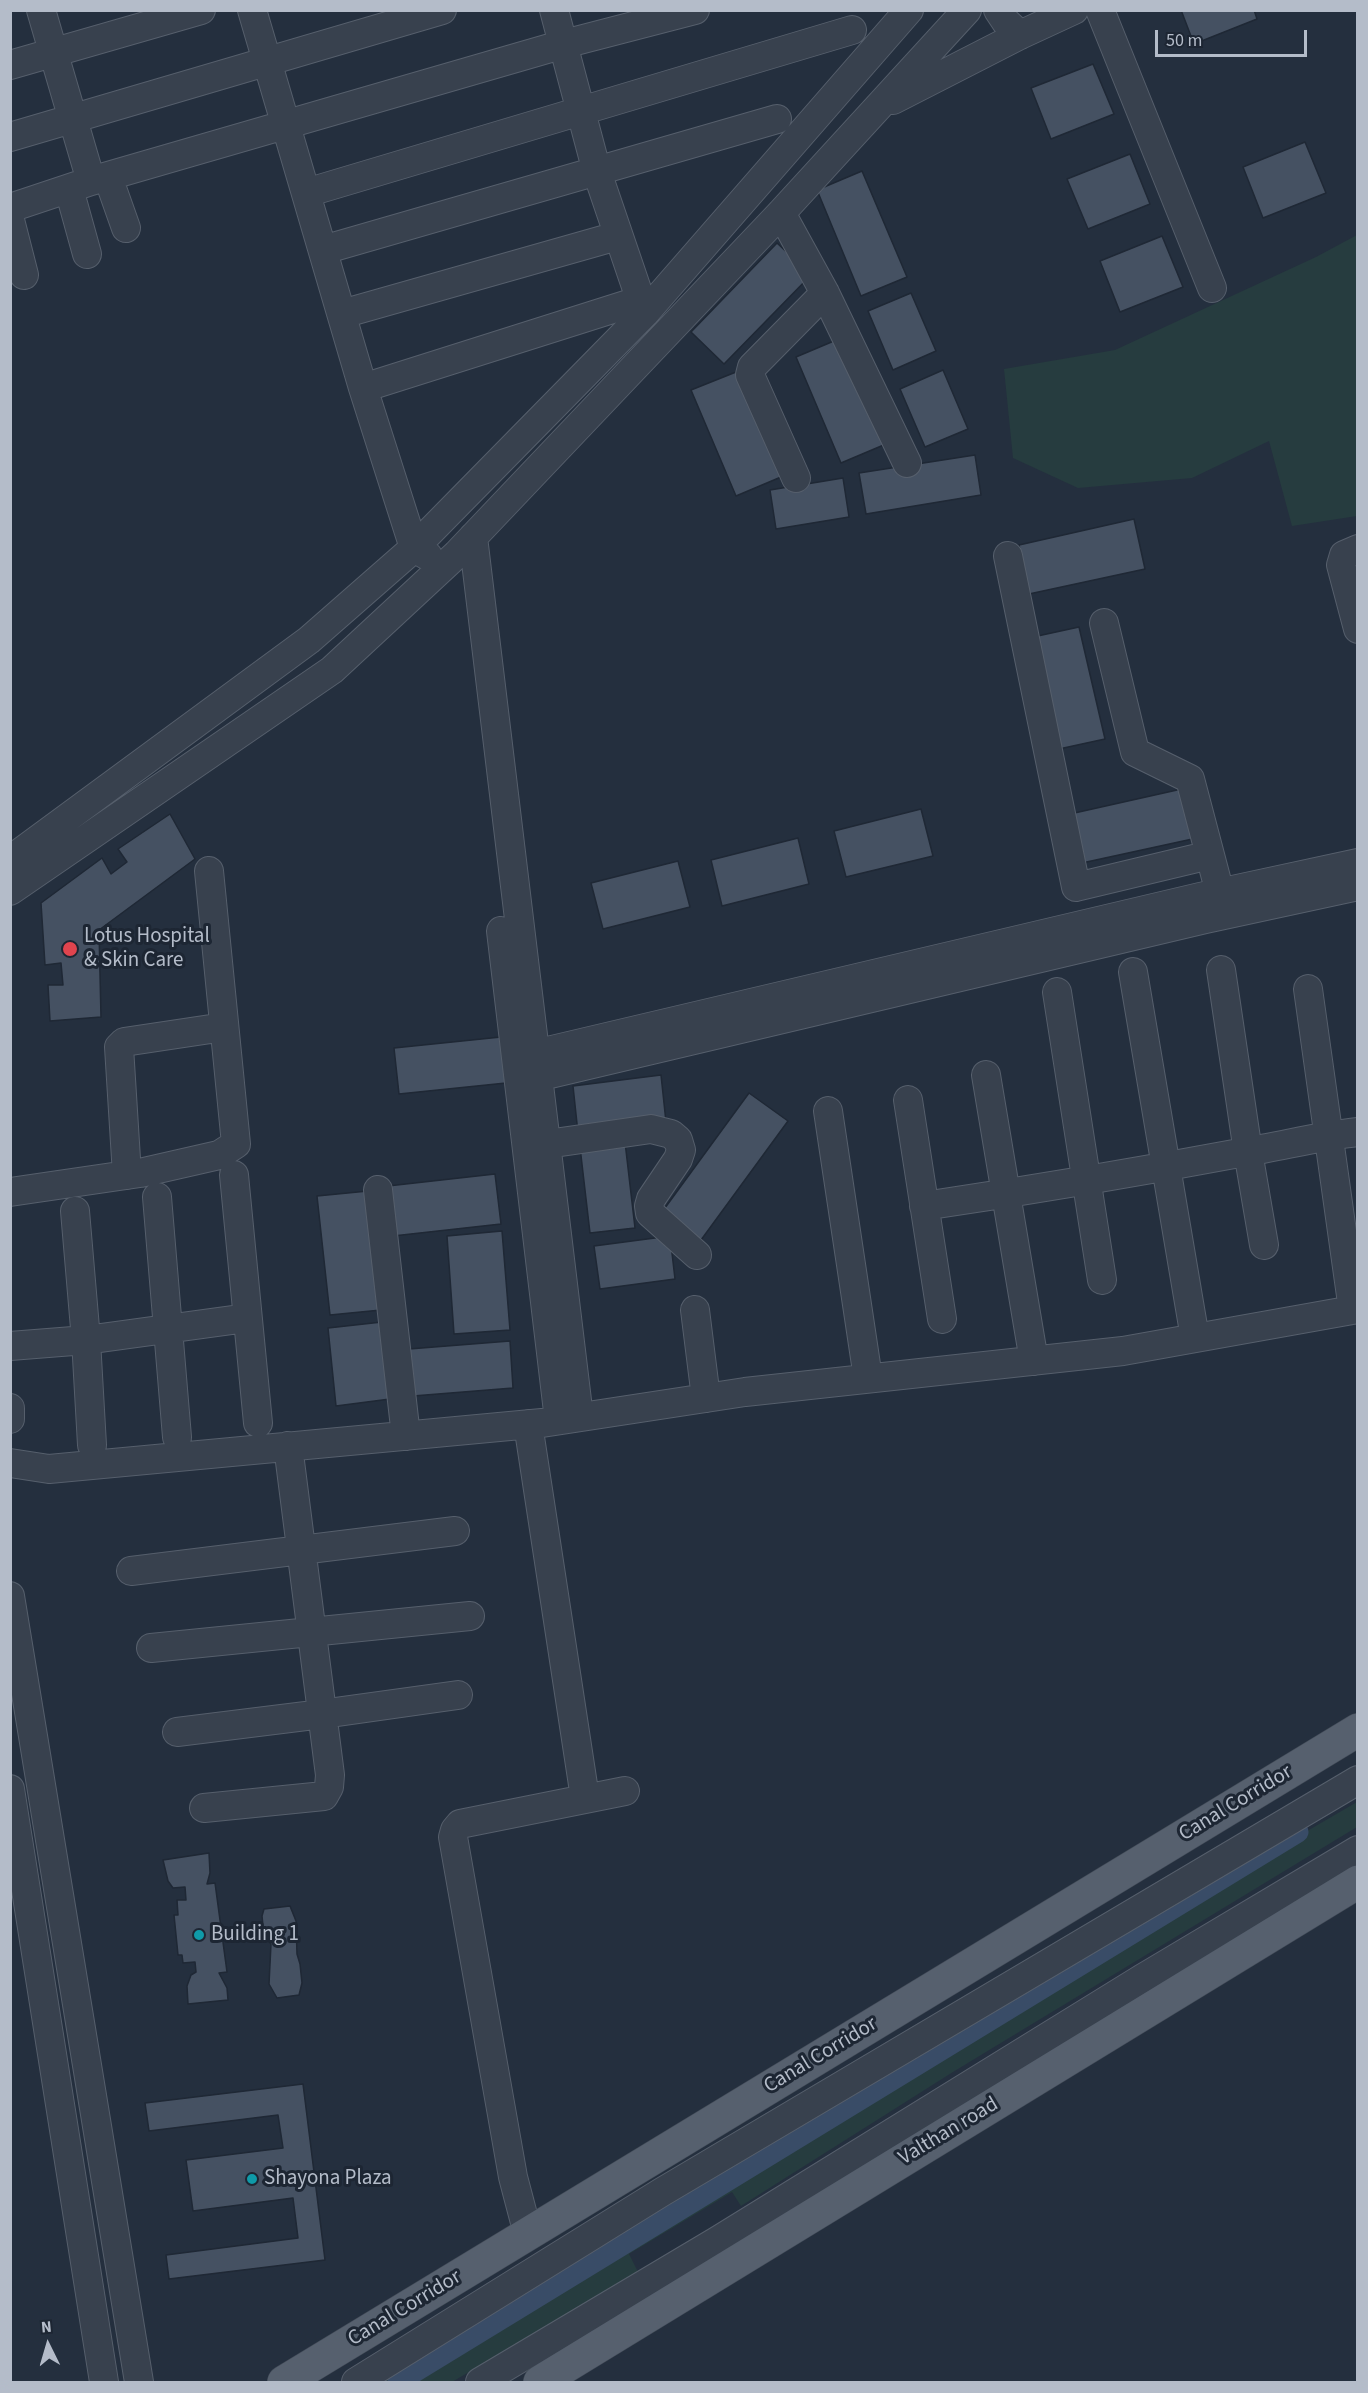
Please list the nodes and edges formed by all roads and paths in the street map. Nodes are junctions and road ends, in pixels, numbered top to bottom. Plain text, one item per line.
1 (41, 10) edge
2 (201, 10) edge
3 (252, 10) edge
4 (442, 10) edge
5 (554, 10) edge
6 (695, 10) edge
7 (909, 10) edge
8 (966, 10) edge
9 (998, 10) edge
10 (1074, 10) edge
11 (1100, 10) edge
12 (850, 20) edge
13 (1020, 35) junction
14 (564, 44) junction
15 (53, 54) junction
16 (268, 62) junction
17 (861, 64) junction
18 (10, 65) edge
19 (875, 110) junction
20 (580, 111) junction
21 (819, 112) junction
22 (71, 118) junction
23 (777, 119) dead end
24 (286, 125) junction
25 (852, 136) junction
26 (10, 137) edge
27 (597, 172) junction
28 (89, 182) junction
29 (306, 193) junction
30 (10, 208) edge
31 (781, 213) junction
32 (10, 220) edge
33 (126, 228) dead end
34 (617, 236) junction
35 (323, 250) junction
36 (87, 254) dead end
37 (24, 275) dead end
38 (1212, 288) dead end
39 (825, 293) junction
40 (643, 307) junction
41 (342, 314) junction
42 (363, 388) junction
43 (907, 463) dead end
44 (796, 478) dead end
45 (414, 548) junction
46 (1358, 549) edge
47 (458, 552) junction
48 (1008, 556) dead end
49 (1104, 623) dead end
50 (1358, 629) edge
51 (1210, 855) junction
52 (10, 860) edge
53 (1358, 863) edge
54 (209, 871) dead end
55 (1358, 886) edge
56 (10, 891) edge
57 (1220, 893) junction
58 (1221, 970) dead end
59 (1133, 972) dead end
60 (1308, 989) dead end
61 (1057, 992) dead end
62 (224, 1027) junction
63 (528, 1067) junction
64 (986, 1075) dead end
65 (908, 1100) dead end
66 (828, 1111) dead end
67 (1358, 1132) edge
68 (1328, 1135) junction
69 (547, 1144) junction
70 (1248, 1152) junction
71 (1167, 1166) junction
72 (127, 1175) junction
73 (234, 1175) dead end
74 (1085, 1180) junction
75 (378, 1191) dead end
76 (10, 1192) edge
77 (1006, 1194) junction
78 (157, 1197) dead end
79 (924, 1206) junction
80 (75, 1211) dead end
81 (1264, 1245) dead end
82 (697, 1255) dead end
83 (1102, 1280) dead end
84 (1355, 1309) edge
85 (695, 1310) dead end
86 (247, 1318) junction
87 (942, 1319) dead end
88 (169, 1329) junction
89 (1195, 1338) junction
90 (86, 1340) junction
91 (10, 1346) edge
92 (1034, 1361) junction
93 (868, 1378) junction
94 (705, 1398) junction
95 (10, 1408) edge
96 (10, 1419) edge
97 (569, 1419) junction
98 (258, 1424) dead end
99 (528, 1424) junction
100 (406, 1436) junction
101 (177, 1437) dead end
102 (92, 1445) dead end
103 (288, 1446) junction
104 (10, 1463) edge
105 (454, 1531) dead end
106 (301, 1551) junction
107 (131, 1571) dead end
108 (10, 1596) edge
109 (470, 1616) dead end
110 (312, 1633) junction
111 (151, 1648) dead end
112 (458, 1695) dead end
113 (322, 1714) junction
114 (1358, 1730) edge
115 (177, 1732) dead end
116 (1358, 1780) edge
117 (10, 1789) edge
118 (625, 1791) dead end
119 (585, 1798) junction
120 (204, 1808) dead end
121 (1358, 1850) edge
122 (1358, 1882) edge
123 (528, 2234) junction
124 (104, 2382) edge
125 (139, 2382) edge
126 (284, 2382) edge
127 (356, 2382) edge
128 (480, 2382) edge
129 (540, 2382) edge

1 - 15 street
2 - 15 street
3 - 16 street
4 - 16 street
5 - 14 street
6 - 14 street
7 - 17 street
8 - 19 street
9 - 13 street
10 - 13 street
11 - 38 street
12 - 17 street
12 - 20 street
13 - 19 street
14 - 20 street
14 - 24 street
15 - 18 street
15 - 22 street
16 - 22 street
16 - 24 street
17 - 21 street
19 - 25 street
20 - 27 street
20 - 29 street
21 - 25 street
21 - 40 street
22 - 26 street
22 - 28 street
23 - 27 street
24 - 28 street
24 - 29 street
25 - 31 street
27 - 34 street
27 - 35 street
28 - 30 street
28 - 33 street
28 - 36 street
29 - 35 street
31 - 39 street
31 - 47 street
32 - 37 street
34 - 40 street
34 - 41 street
35 - 41 street
39 - 43 street
39 - 44 street
40 - 42 street
40 - 45 street
41 - 42 street
42 - 45 street
45 - 47 street
45 - 52 street
46 - 50 street
47 - 56 street
47 - 63 street
48 - 51 street
49 - 51 street
51 - 57 street
53 - 57 street
54 - 62 street
55 - 63 street
57 - 63 street
58 - 70 street
59 - 71 street
60 - 68 street
61 - 74 street
62 - 72 street
62 - 72 street
63 - 69 street
63 - 97 street
64 - 77 street
65 - 79 street
66 - 93 street
67 - 68 street
68 - 70 street
68 - 84 street
69 - 82 street
69 - 97 street
70 - 71 street
70 - 81 street
71 - 74 street
71 - 89 street
72 - 76 street
73 - 86 street
74 - 77 street
74 - 83 street
75 - 100 street
77 - 79 street
77 - 92 street
78 - 88 street
79 - 87 street
80 - 90 street
84 - 89 street
85 - 94 street
86 - 88 street
86 - 98 street
88 - 90 street
88 - 101 street
89 - 92 street
90 - 91 street
90 - 102 street
92 - 93 street
93 - 94 street
94 - 97 street
95 - 96 street
97 - 99 street
99 - 100 street
99 - 119 street
100 - 103 street
103 - 104 street
103 - 106 street
105 - 106 street
106 - 107 street
106 - 110 street
108 - 125 street
109 - 110 street
110 - 111 street
110 - 113 street
112 - 113 street
113 - 115 street
113 - 120 street
114 - 123 main road, Canal Corridor
116 - 127 street
117 - 124 street
118 - 119 street
119 - 123 street
121 - 128 street
122 - 129 main road, Valthan road
123 - 126 main road, Canal Corridor

